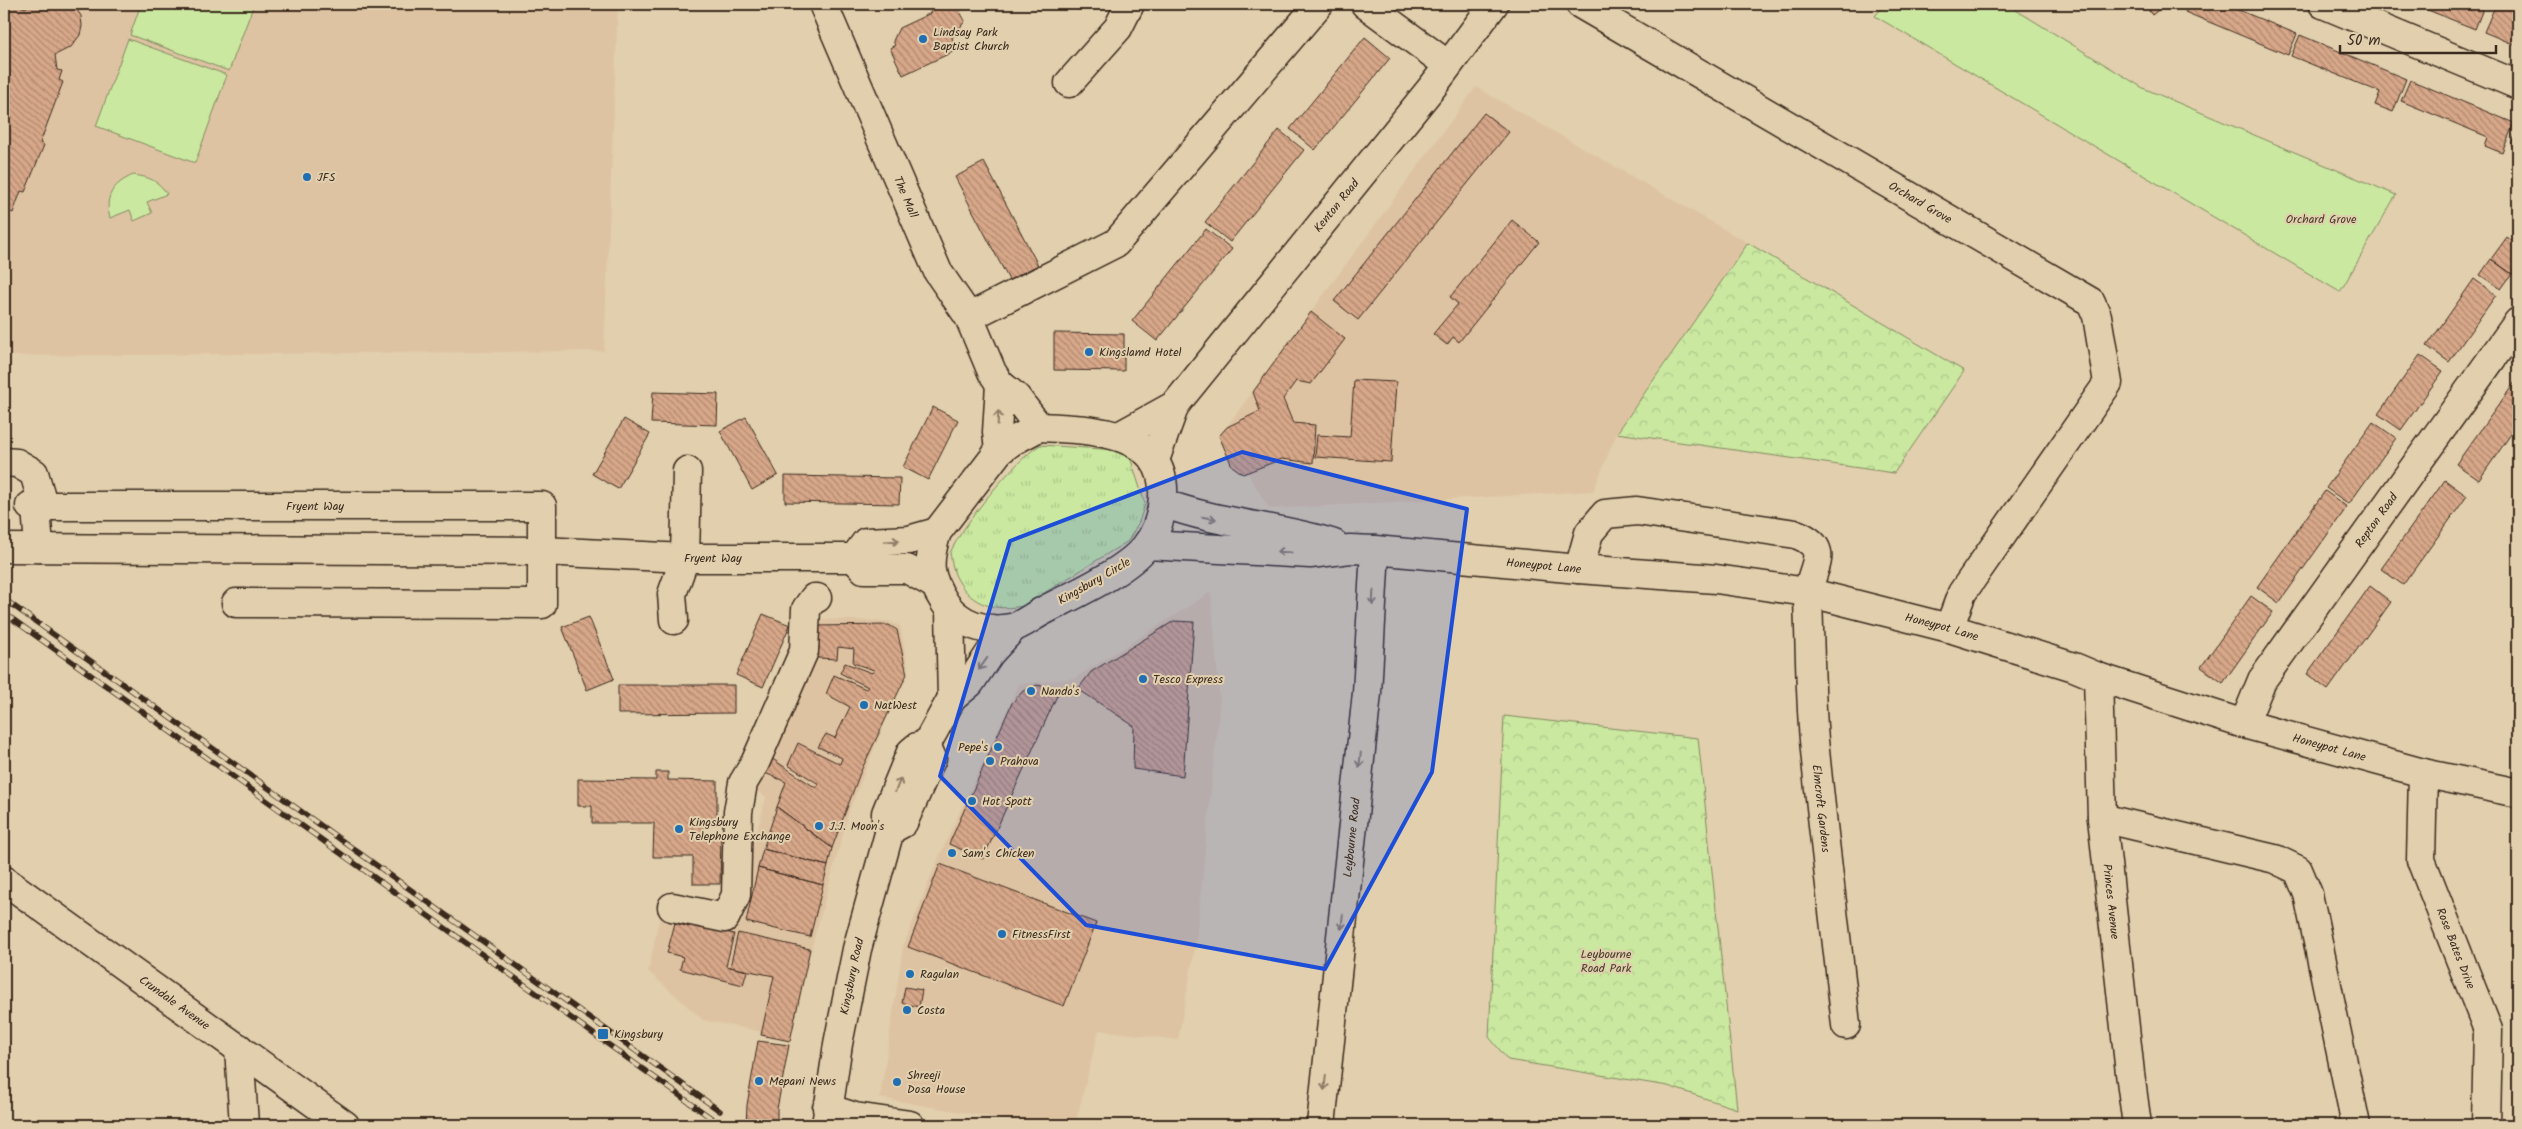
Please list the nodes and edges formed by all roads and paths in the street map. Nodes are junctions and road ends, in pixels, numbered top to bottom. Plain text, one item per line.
1 (823, 4) edge
2 (1130, 4) edge
3 (1319, 4) edge
4 (1365, 4) edge
5 (1494, 4) edge
6 (1580, 4) edge
7 (2323, 4) edge
8 (1448, 66) junction
9 (1069, 83) dead end
10 (2518, 85) edge
11 (969, 317) junction
12 (2518, 322) edge
13 (1000, 384) junction
14 (1175, 405) junction
15 (1039, 428) junction
16 (1119, 436) junction
17 (999, 452) junction
18 (1155, 460) junction
19 (4, 462) edge
20 (686, 471) dead end
21 (1163, 503) junction
22 (36, 506) junction
23 (937, 532) junction
24 (1147, 545) junction
25 (21, 548) edge
26 (1362, 549) junction
27 (542, 551) junction
28 (685, 558) junction
29 (854, 558) junction
30 (1579, 569) junction
31 (932, 583) junction
32 (1807, 592) junction
33 (817, 598) dead end
34 (236, 603) dead end
35 (950, 610) junction
36 (674, 620) dead end
37 (1013, 628) junction
38 (1949, 628) junction
39 (2098, 677) junction
40 (952, 698) junction
41 (2244, 724) junction
42 (2423, 773) junction
43 (2518, 793) edge
44 (2102, 818) junction
45 (4, 880) edge
46 (672, 907) dead end
47 (1846, 1025) dead end
48 (239, 1048) junction
49 (827, 1117) edge
50 (244, 1125) edge
51 (345, 1125) edge
52 (910, 1125) edge
53 (1321, 1125) edge
54 (2137, 1125) edge
55 (2356, 1125) edge
56 (2486, 1125) edge

1 - 11 street, The Mall
2 - 9 street
3 - 11 street
4 - 8 street
5 - 8 street, Kenton Road
6 - 38 street, Orchard Grove
7 - 10 street
8 - 14 street, Kenton Road
11 - 13 street, The Mall
12 - 41 street, Repton Road
13 - 15 street, The Mall
17 -> 13 street
14 - 16 street, Kenton Road
14 - 18 street, Kenton Road
15 - 16 street
15 - 17 street
16 - 18 street
17 - 23 street
18 - 21 street, Kingsbury Circle
19 - 22 street
20 - 28 street
21 - 24 street, Kingsbury Circle
21 -> 26 street, Honeypot Lane
22 - 25 street
22 - 27 street, Fryent Way
29 -> 23 street
23 - 31 street
26 -> 24 street, Honeypot Lane
24 - 37 street, Kingsbury Circle
25 - 27 street, Fryent Way
26 - 30 street, Honeypot Lane
26 -> 53 street, Leybourne Road
27 - 28 street, Fryent Way
27 - 34 street
28 - 29 street, Fryent Way
28 - 36 street
29 - 31 street, Fryent Way
30 - 32 street, Honeypot Lane
30 - 32 street, Elmcroft Gardens
31 - 35 street, Kingsbury Circle
32 - 38 street, Honeypot Lane
32 - 47 street, Elmcroft Gardens
33 - 46 street
35 - 37 street, Kingsbury Circle
35 - 40 street
37 -> 40 street, Kingsbury Road
38 - 39 street, Honeypot Lane
39 - 41 street, Honeypot Lane
39 - 44 street, Princes Avenue
40 - 49 street, Kingsbury Road
41 - 42 street, Honeypot Lane
42 - 43 street, Honeypot Lane
42 - 56 street, Rose Bates Drive
44 - 54 street, Princes Avenue
44 - 55 street
45 - 48 street, Crundale Avenue
48 - 50 street
48 - 51 street, Crundale Avenue
49 - 52 street

